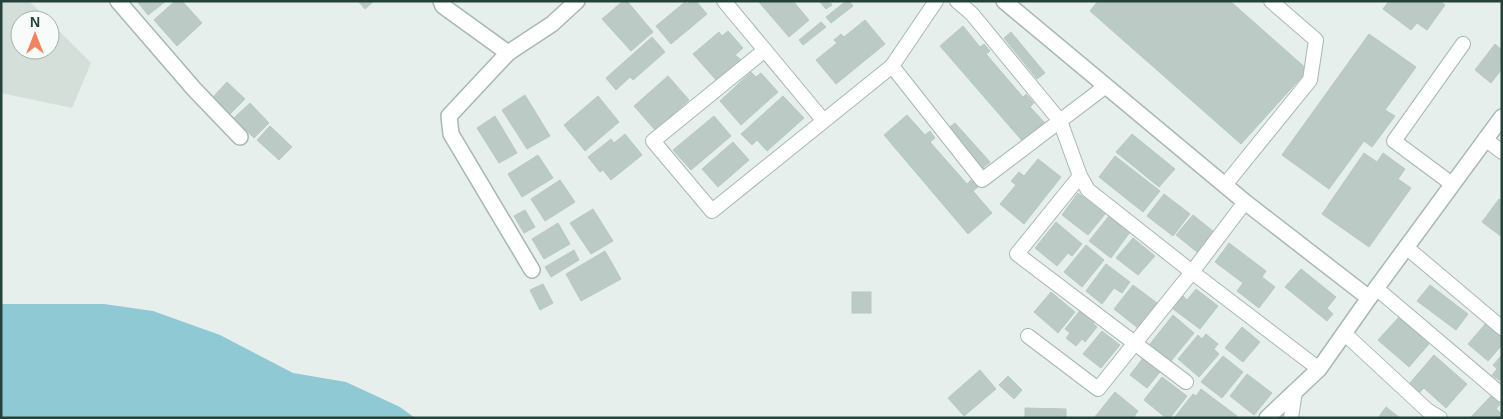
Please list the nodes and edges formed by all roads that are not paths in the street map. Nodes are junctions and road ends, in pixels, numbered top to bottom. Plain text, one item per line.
1 (118, 1) edge
2 (442, 1) edge
3 (577, 1) edge
4 (724, 1) edge
5 (936, 1) edge
6 (957, 1) edge
7 (1004, 1) edge
8 (1271, 1) edge
9 (1463, 44) dead end
10 (765, 50) junction
11 (508, 53) junction
12 (892, 66) junction
13 (1106, 86) junction
14 (1502, 117) edge
15 (823, 120) junction
16 (1060, 121) junction
17 (240, 137) dead end
18 (1485, 139) junction
19 (1502, 152) edge
20 (1080, 176) junction
21 (1452, 184) junction
22 (1225, 185) junction
23 (1245, 202) junction
24 (1406, 247) junction
25 (532, 270) dead end
26 (1192, 272) junction
27 (1372, 293) junction
28 (1502, 328) edge
29 (1344, 333) junction
30 (1028, 336) dead end
31 (1135, 344) junction
32 (1319, 369) junction
33 (1186, 382) dead end
34 (1296, 391) junction
35 (1502, 395) edge
36 (1267, 418) edge
37 (1291, 418) edge
38 (1440, 418) edge

1 - 17 street
2 - 11 street
3 - 11 street
4 - 10 lane
5 - 12 lane
6 - 16 lane
7 - 13 street
8 - 22 lane
9 - 21 lane
10 - 15 lane
10 - 15 lane
11 - 25 street
12 - 15 lane
12 - 16 lane
13 - 16 lane
13 - 22 street
14 - 18 street
16 - 20 lane
18 - 19 lane
18 - 21 street
20 - 26 lane
20 - 31 lane
21 - 24 street
22 - 23 street
23 - 26 lane
23 - 27 street
24 - 27 street
24 - 28 lane
26 - 31 lane
26 - 32 lane
27 - 29 street
27 - 35 lane
29 - 32 street
29 - 38 lane
30 - 31 lane
31 - 33 lane
32 - 34 street
34 - 36 street
34 - 37 lane

